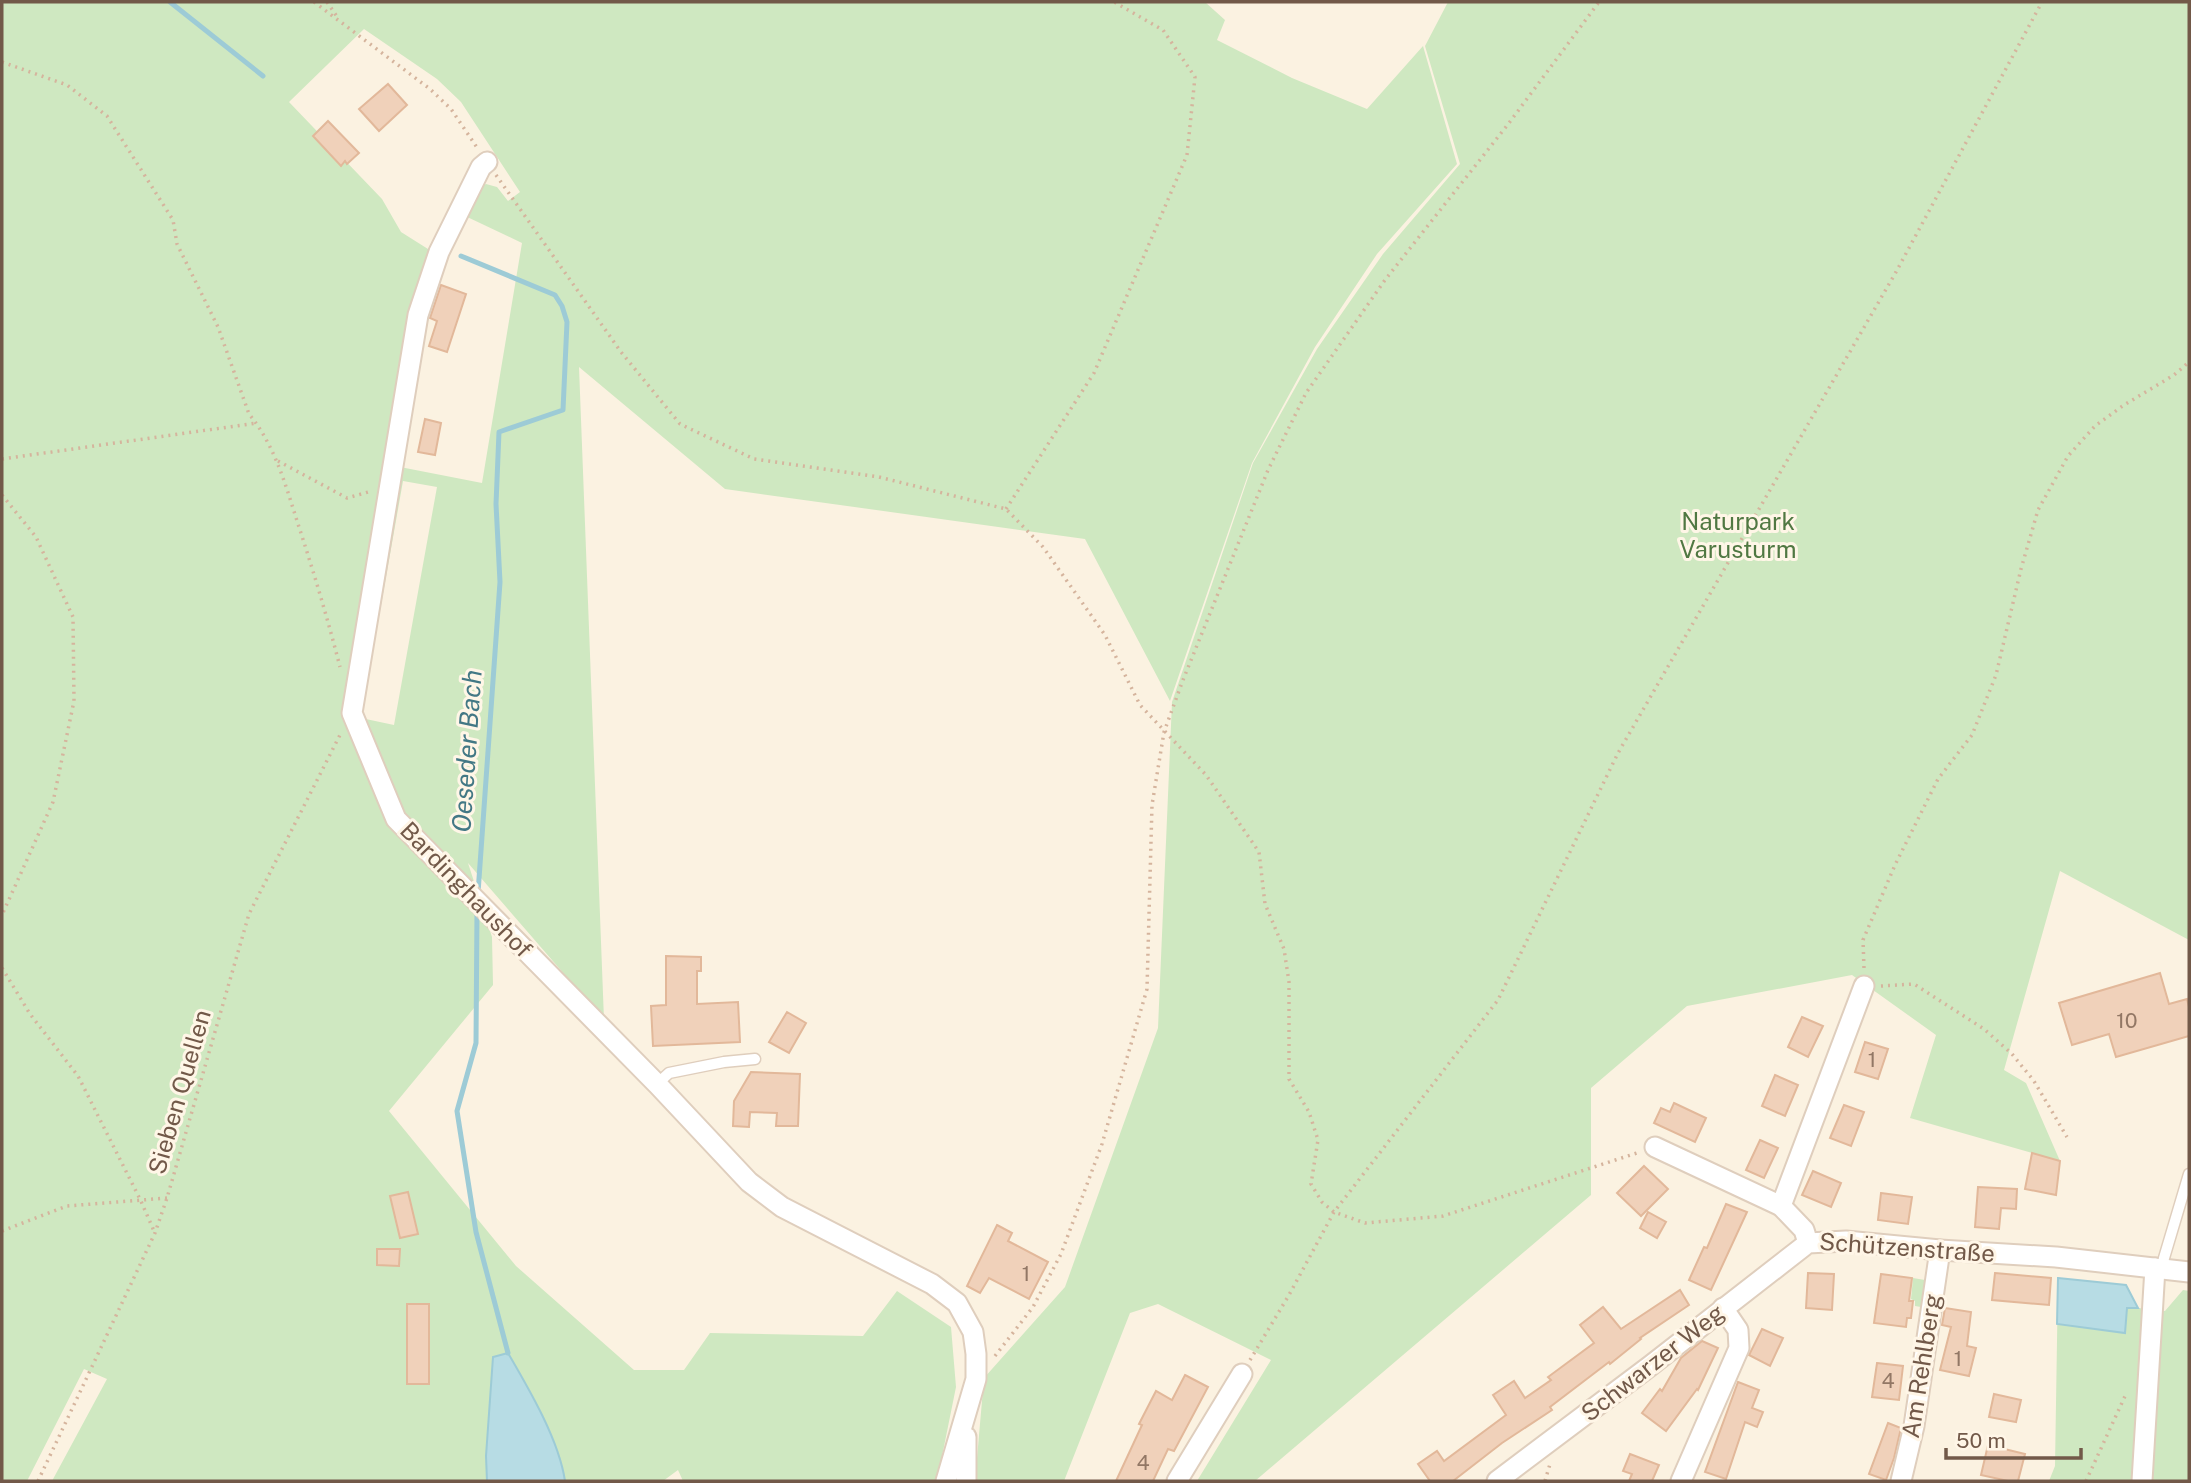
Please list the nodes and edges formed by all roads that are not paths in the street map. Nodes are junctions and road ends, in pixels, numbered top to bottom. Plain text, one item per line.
1 (487, 162) road end
2 (1864, 986) road end
3 (755, 1059) dead end
4 (657, 1084) junction
5 (1655, 1147) road end
6 (2189, 1174) edge
7 (1781, 1206) junction
8 (1808, 1242) junction
9 (1940, 1250) junction
10 (2159, 1269) junction
11 (2189, 1272) edge
12 (1723, 1308) junction
13 (1242, 1374) road end
14 (966, 1414) junction
15 (946, 1481) edge
16 (965, 1481) edge
17 (1177, 1481) edge
18 (1497, 1481) edge
19 (1681, 1481) edge
20 (1901, 1481) edge
21 (2141, 1481) edge

1 - 4 street, Bardinghaushof
2 - 7 street
3 - 4 lane
4 - 14 street, Bardinghaushof
5 - 7 street, Schützenstraße
6 - 10 lane
7 - 8 street, Schützenstraße
8 - 9 street, Schützenstraße
8 - 12 street, Schwarzer Weg
9 - 10 street, Schützenstraße
9 - 20 street, Am Rehlberg
10 - 11 street, Schützenstraße
10 - 21 street
12 - 18 street, Schwarzer Weg
12 - 19 street
13 - 17 street
14 - 15 street
14 - 16 street

